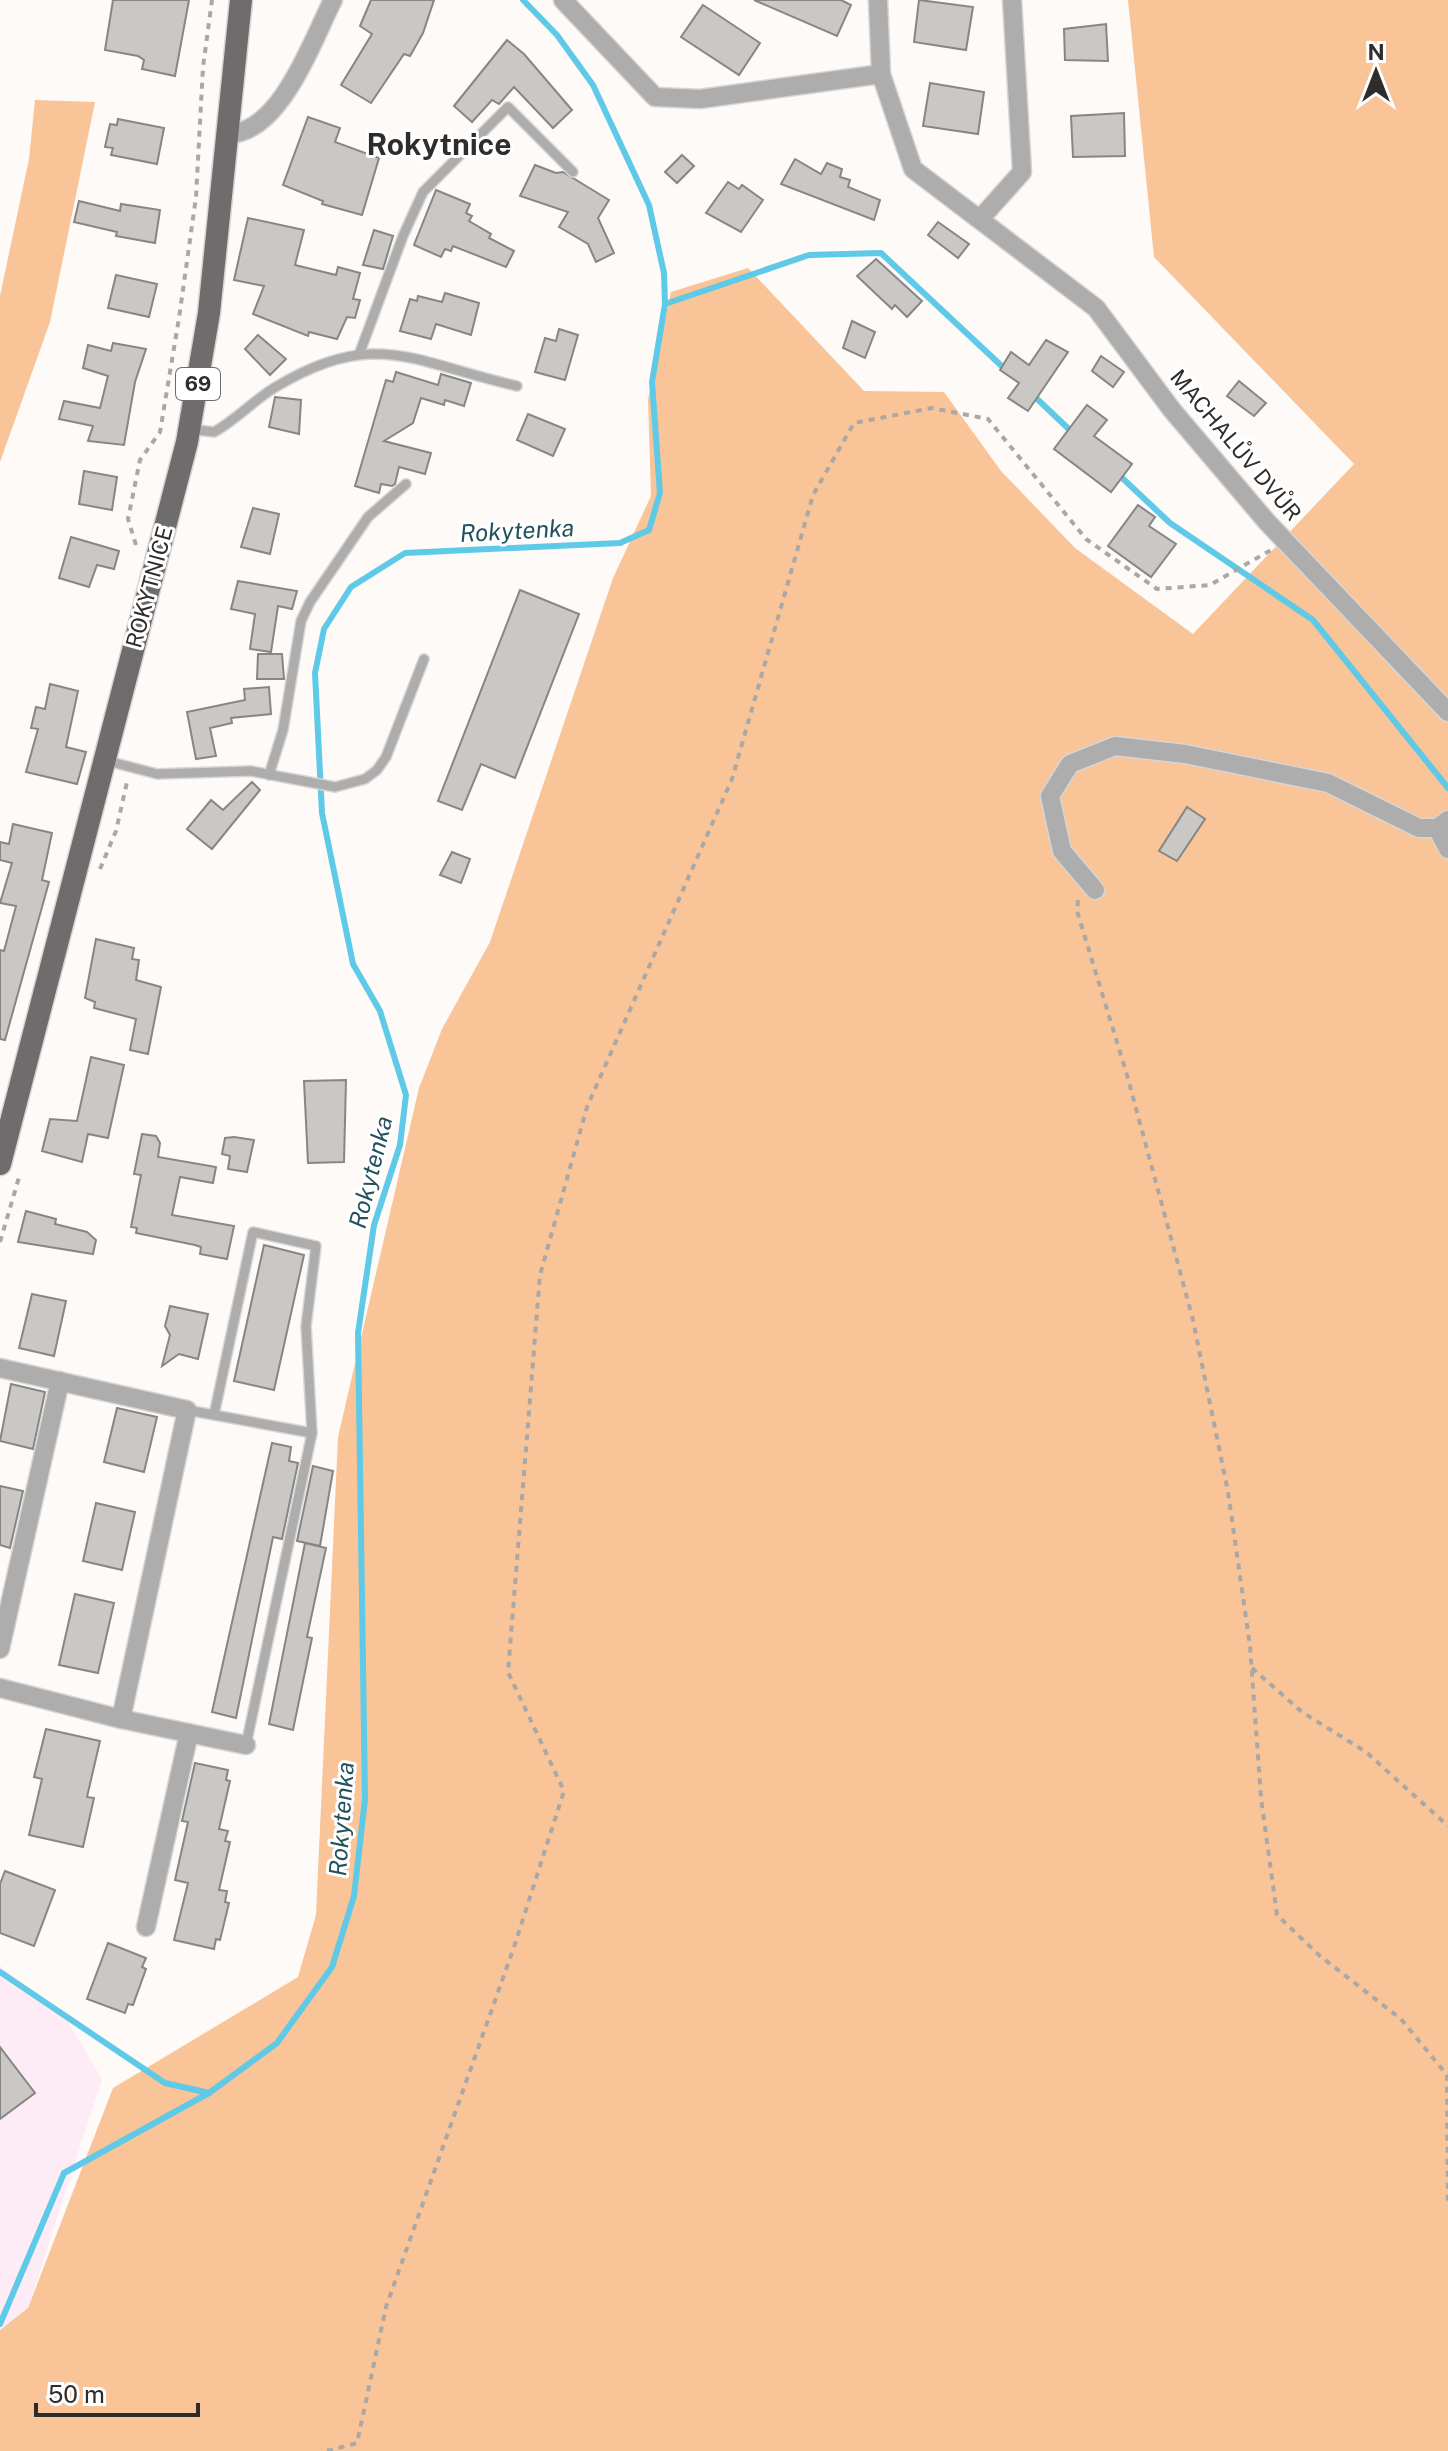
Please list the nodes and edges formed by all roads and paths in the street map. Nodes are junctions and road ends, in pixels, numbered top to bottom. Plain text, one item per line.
1 (212, 0) edge
2 (241, 0) edge
3 (333, 0) edge
4 (563, 0) edge
5 (878, 0) edge
6 (1012, 0) edge
7 (881, 74) junction
8 (229, 134) junction
9 (573, 172) dead end
10 (980, 219) junction
11 (360, 352) junction
12 (517, 386) dead end
13 (189, 429) junction
14 (406, 484) dead end
15 (1286, 542) junction
16 (133, 558) dead end
17 (424, 659) dead end
18 (1448, 712) edge
19 (104, 760) junction
20 (269, 775) junction
21 (1443, 824) edge
22 (1448, 849) edge
23 (1079, 872) junction
24 (1095, 890) dead end
25 (0, 1164) edge
26 (0, 1368) edge
27 (60, 1381) junction
28 (187, 1410) junction
29 (214, 1415) junction
30 (312, 1433) junction
31 (0, 1649) edge
32 (1252, 1668) junction
33 (0, 1688) edge
34 (121, 1719) junction
35 (189, 1733) junction
36 (246, 1745) joint
37 (1448, 1826) edge
38 (146, 1927) dead end
39 (1448, 2205) edge
40 (327, 2451) edge

1 - 16 path
2 - 8 main road, ROKYTNICE / 69
3 - 8 street
4 - 7 street
5 - 7 street, MACHALŮV DVŮR
6 - 10 street
7 - 10 street, MACHALŮV DVŮR
8 - 13 main road, ROKYTNICE / 69
9 - 11 lane
10 - 15 street, MACHALŮV DVŮR
11 - 12 lane
11 - 13 lane
13 - 19 main road, ROKYTNICE / 69
14 - 20 lane
15 - 18 street, MACHALŮV DVŮR
15 - 40 path
17 - 20 lane
19 - 20 lane
19 - 25 main road, ROKYTNICE / 69
21 - 22 street
21 - 23 street
23 - 24 street
23 - 32 path
26 - 27 street
27 - 28 street
27 - 31 street
28 - 29 lane
28 - 34 street
29 - 30 lane
29 - 30 lane
30 - 36 lane
32 - 37 path
32 - 39 path
33 - 34 street
34 - 35 street
35 - 36 street
35 - 38 street

